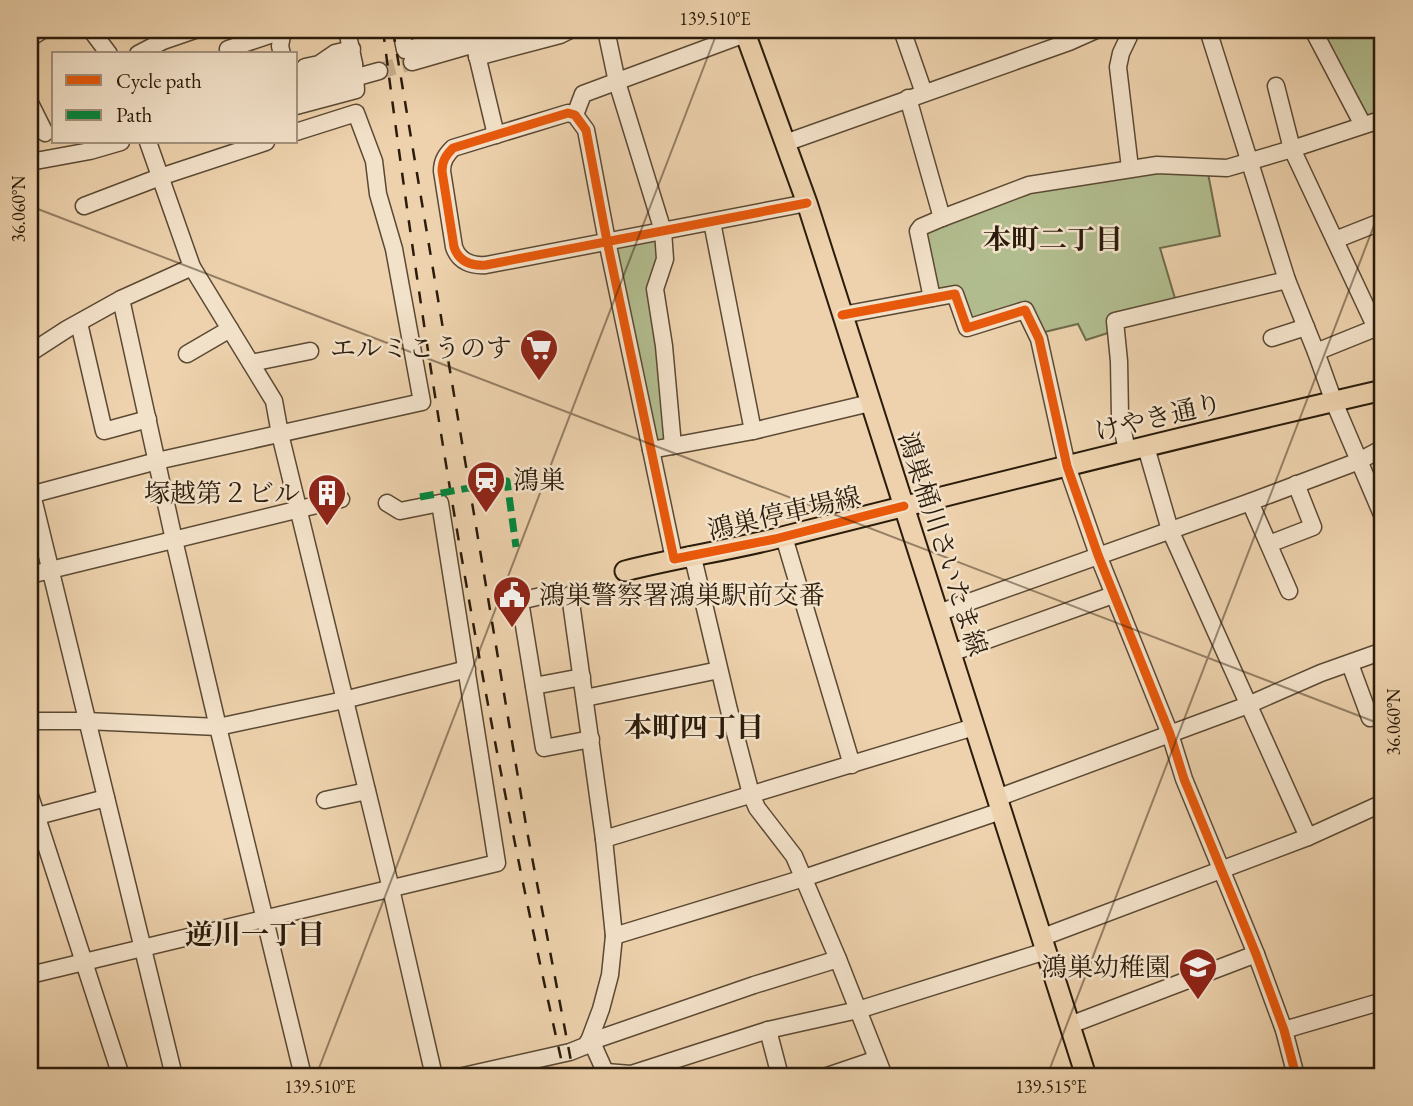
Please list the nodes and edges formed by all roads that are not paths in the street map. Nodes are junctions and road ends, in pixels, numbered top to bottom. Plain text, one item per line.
1 (43, 30) edge
2 (91, 30) edge
3 (195, 30) edge
4 (283, 30) edge
5 (348, 30) edge
6 (401, 30) edge
7 (493, 30) edge
8 (527, 30) edge
9 (569, 30) edge
10 (606, 30) edge
11 (902, 30) edge
12 (1096, 30) edge
13 (1132, 30) edge
14 (1208, 30) edge
15 (1313, 30) edge
16 (745, 32) edge
17 (30, 38) edge
18 (473, 40) edge
19 (235, 41) edge
20 (165, 48) edge
21 (108, 52) edge
22 (147, 52) edge
23 (282, 52) edge
24 (412, 62) tunnel mouth
25 (298, 69) edge
26 (355, 71) junction
27 (379, 71) tunnel mouth
28 (298, 79) edge
29 (617, 82) junction
30 (1276, 86) dead end
31 (298, 93) edge
32 (924, 93) junction
33 (908, 98) junction
34 (30, 103) edge
35 (298, 105) edge
36 (575, 115) junction
37 (1383, 119) edge
38 (1363, 125) junction
39 (298, 131) edge
40 (45, 133) dead end
41 (496, 135) junction
42 (785, 142) junction
43 (114, 144) edge
44 (149, 144) edge
45 (260, 144) edge
46 (1292, 149) junction
47 (30, 162) edge
48 (1249, 162) junction
49 (1129, 168) junction
50 (160, 177) junction
51 (807, 203) junction
52 (84, 206) dead end
53 (942, 218) junction
54 (1383, 221) edge
55 (712, 222) junction
56 (663, 231) junction
57 (1335, 240) junction
58 (607, 241) junction
59 (192, 267) junction
60 (1287, 280) junction
61 (932, 298) junction
62 (121, 299) junction
63 (842, 316) junction
64 (79, 323) junction
65 (1380, 326) edge
66 (1306, 327) junction
67 (230, 329) junction
68 (1272, 338) dead end
69 (310, 351) dead end
70 (1317, 352) junction
71 (30, 353) edge
72 (187, 355) dead end
73 (251, 363) junction
74 (1383, 390) edge
75 (1334, 402) junction
76 (870, 403) junction
77 (148, 419) junction
78 (753, 431) junction
79 (280, 434) junction
80 (673, 446) junction
81 (1383, 448) edge
82 (1137, 449) junction
83 (651, 450) junction
84 (157, 461) junction
85 (1359, 461) junction
86 (1067, 466) junction
87 (1296, 484) junction
88 (30, 492) edge
89 (341, 499) dead end
90 (1250, 502) junction
91 (387, 503) dead end
92 (904, 506) junction
93 (298, 510) junction
94 (1383, 517) edge
95 (1170, 530) junction
96 (784, 537) junction
97 (174, 540) junction
98 (1269, 544) junction
99 (1097, 555) junction
100 (682, 557) junction
101 (51, 570) junction
102 (625, 571) dead end
103 (30, 575) edge
104 (1289, 591) dead end
105 (570, 594) dead end
106 (545, 595) dead end
107 (1113, 595) junction
108 (938, 613) junction
109 (1383, 651) edge
110 (951, 653) junction
111 (1350, 664) junction
112 (467, 669) junction
113 (719, 670) junction
114 (582, 677) junction
115 (534, 686) junction
116 (585, 698) junction
117 (344, 700) junction
118 (1248, 705) junction
119 (1370, 718) dead end
120 (30, 721) edge
121 (86, 721) junction
122 (218, 727) junction
123 (974, 727) junction
124 (1170, 734) junction
125 (591, 739) junction
126 (852, 765) junction
127 (367, 791) junction
128 (751, 794) junction
129 (30, 796) edge
130 (106, 798) junction
131 (325, 800) dead end
132 (1383, 803) edge
133 (999, 804) junction
134 (33, 817) edge
135 (1308, 837) junction
136 (604, 839) junction
137 (1223, 871) junction
138 (804, 878) junction
139 (391, 889) junction
140 (265, 919) junction
141 (614, 936) junction
142 (1044, 944) junction
143 (143, 948) junction
144 (1256, 954) junction
145 (838, 959) junction
146 (84, 961) junction
147 (30, 975) edge
148 (1383, 1001) edge
149 (858, 1010) junction
150 (1070, 1025) junction
151 (768, 1030) junction
152 (1284, 1030) junction
153 (589, 1041) junction
154 (877, 1059) junction
155 (498, 1072) edge
156 (606, 1074) edge
157 (121, 1076) edge
158 (174, 1076) edge
159 (303, 1076) edge
160 (435, 1076) edge
161 (463, 1076) edge
162 (780, 1076) edge
163 (827, 1076) edge
164 (884, 1076) edge
165 (1086, 1076) edge
166 (1296, 1076) edge

1 - 17 street
2 - 21 street
3 - 20 street
4 - 19 street
4 - 23 street
5 - 26 street
6 - 18 street
7 - 18 street
8 - 18 street
9 - 18 street
10 - 29 street
11 - 32 street
12 - 32 street
13 - 49 street
14 - 48 street
15 - 38 street
16 - 29 street
16 - 42 main road, 鴻巣桶川さいたま線
18 - 24 street
18 - 41 street
20 - 22 street
25 - 26 street
26 - 27 street
26 - 28 street
26 - 31 street
26 - 35 street
29 - 36 street
29 - 56 street
30 - 46 street
32 - 33 street
33 - 42 street
33 - 53 street
34 - 40 street
36 - 41 street
36 - 58 street
37 - 38 street
38 - 46 street
39 - 79 street
41 - 58 street
42 - 51 main road, 鴻巣桶川さいたま線
43 - 47 street
44 - 50 street
45 - 50 street
46 - 48 street
46 - 57 street
48 - 49 street
48 - 60 street
49 - 53 street
50 - 52 street
50 - 59 street
51 - 55 street
51 - 63 main road, 鴻巣桶川さいたま線
53 - 61 street
54 - 57 street
55 - 56 street
55 - 78 street
56 - 58 street
56 - 80 street
57 - 65 street
58 - 83 street
59 - 62 street
59 - 67 street
60 - 66 street
60 - 82 street
61 - 63 street
61 - 86 street
62 - 64 street
62 - 77 street
63 - 76 main road, 鴻巣桶川さいたま線
64 - 71 street
64 - 77 street
65 - 70 street
66 - 68 street
66 - 70 street
67 - 72 street
67 - 73 street
69 - 73 street
70 - 75 street
73 - 79 street
74 - 75 main road, けやき通り
75 - 82 main road, けやき通り
75 - 85 street
76 - 78 street
76 - 92 main road, 鴻巣桶川さいたま線
77 - 84 street
78 - 80 street
79 - 84 street
79 - 93 street
80 - 83 street
81 - 85 street
82 - 86 main road, けやき通り
82 - 95 street
83 - 100 street
84 - 88 street
84 - 97 street
85 - 87 street
85 - 94 street
86 - 92 main road, けやき通り
86 - 99 street
87 - 90 street
87 - 98 street
88 - 101 street
89 - 93 street
90 - 95 street
90 - 98 street
91 - 112 street
92 - 96 main road, 鴻巣停車場線
92 - 108 main road, 鴻巣桶川さいたま線
93 - 97 street
93 - 117 street
95 - 99 street
95 - 118 street
96 - 100 main road, 鴻巣停車場線
96 - 126 street
97 - 101 street
97 - 122 street
98 - 104 street
99 - 107 street
99 - 108 street
100 - 102 main road, 鴻巣停車場線
100 - 113 street
101 - 103 street
101 - 121 street
105 - 114 street
106 - 115 street
107 - 110 street
107 - 124 street
108 - 110 main road, 鴻巣桶川さいたま線
109 - 111 street
110 - 123 main road, 鴻巣桶川さいたま線
111 - 118 street
111 - 119 street
112 - 117 street
112 - 139 street
113 - 116 street
113 - 128 street
114 - 115 street
114 - 116 street
115 - 125 street
116 - 125 street
117 - 122 street
117 - 127 street
118 - 124 street
118 - 135 street
120 - 121 street
121 - 122 street
121 - 130 street
122 - 140 street
123 - 126 street
123 - 133 main road, 鴻巣桶川さいたま線
124 - 133 street
124 - 137 street
125 - 136 street
126 - 128 street
127 - 131 street
127 - 139 street
128 - 136 street
128 - 138 street
129 - 134 street
130 - 134 street
130 - 143 street
132 - 135 street
133 - 138 street
133 - 142 main road, 鴻巣桶川さいたま線
134 - 146 street
135 - 137 street
136 - 141 street
137 - 142 street
137 - 144 street
138 - 141 street
138 - 145 street
139 - 140 street
139 - 160 street
140 - 143 street
140 - 159 street
141 - 153 street
142 - 149 street
142 - 150 main road, 鴻巣桶川さいたま線
143 - 146 street
143 - 158 street
144 - 150 street
144 - 152 street
145 - 149 street
145 - 153 street
146 - 147 street
146 - 157 street
148 - 152 street
149 - 151 street
149 - 154 street
150 - 165 main road, 鴻巣桶川さいたま線
151 - 156 street
151 - 162 street
152 - 166 street
153 - 155 street
153 - 156 street
154 - 163 street
154 - 164 street
155 - 161 street

